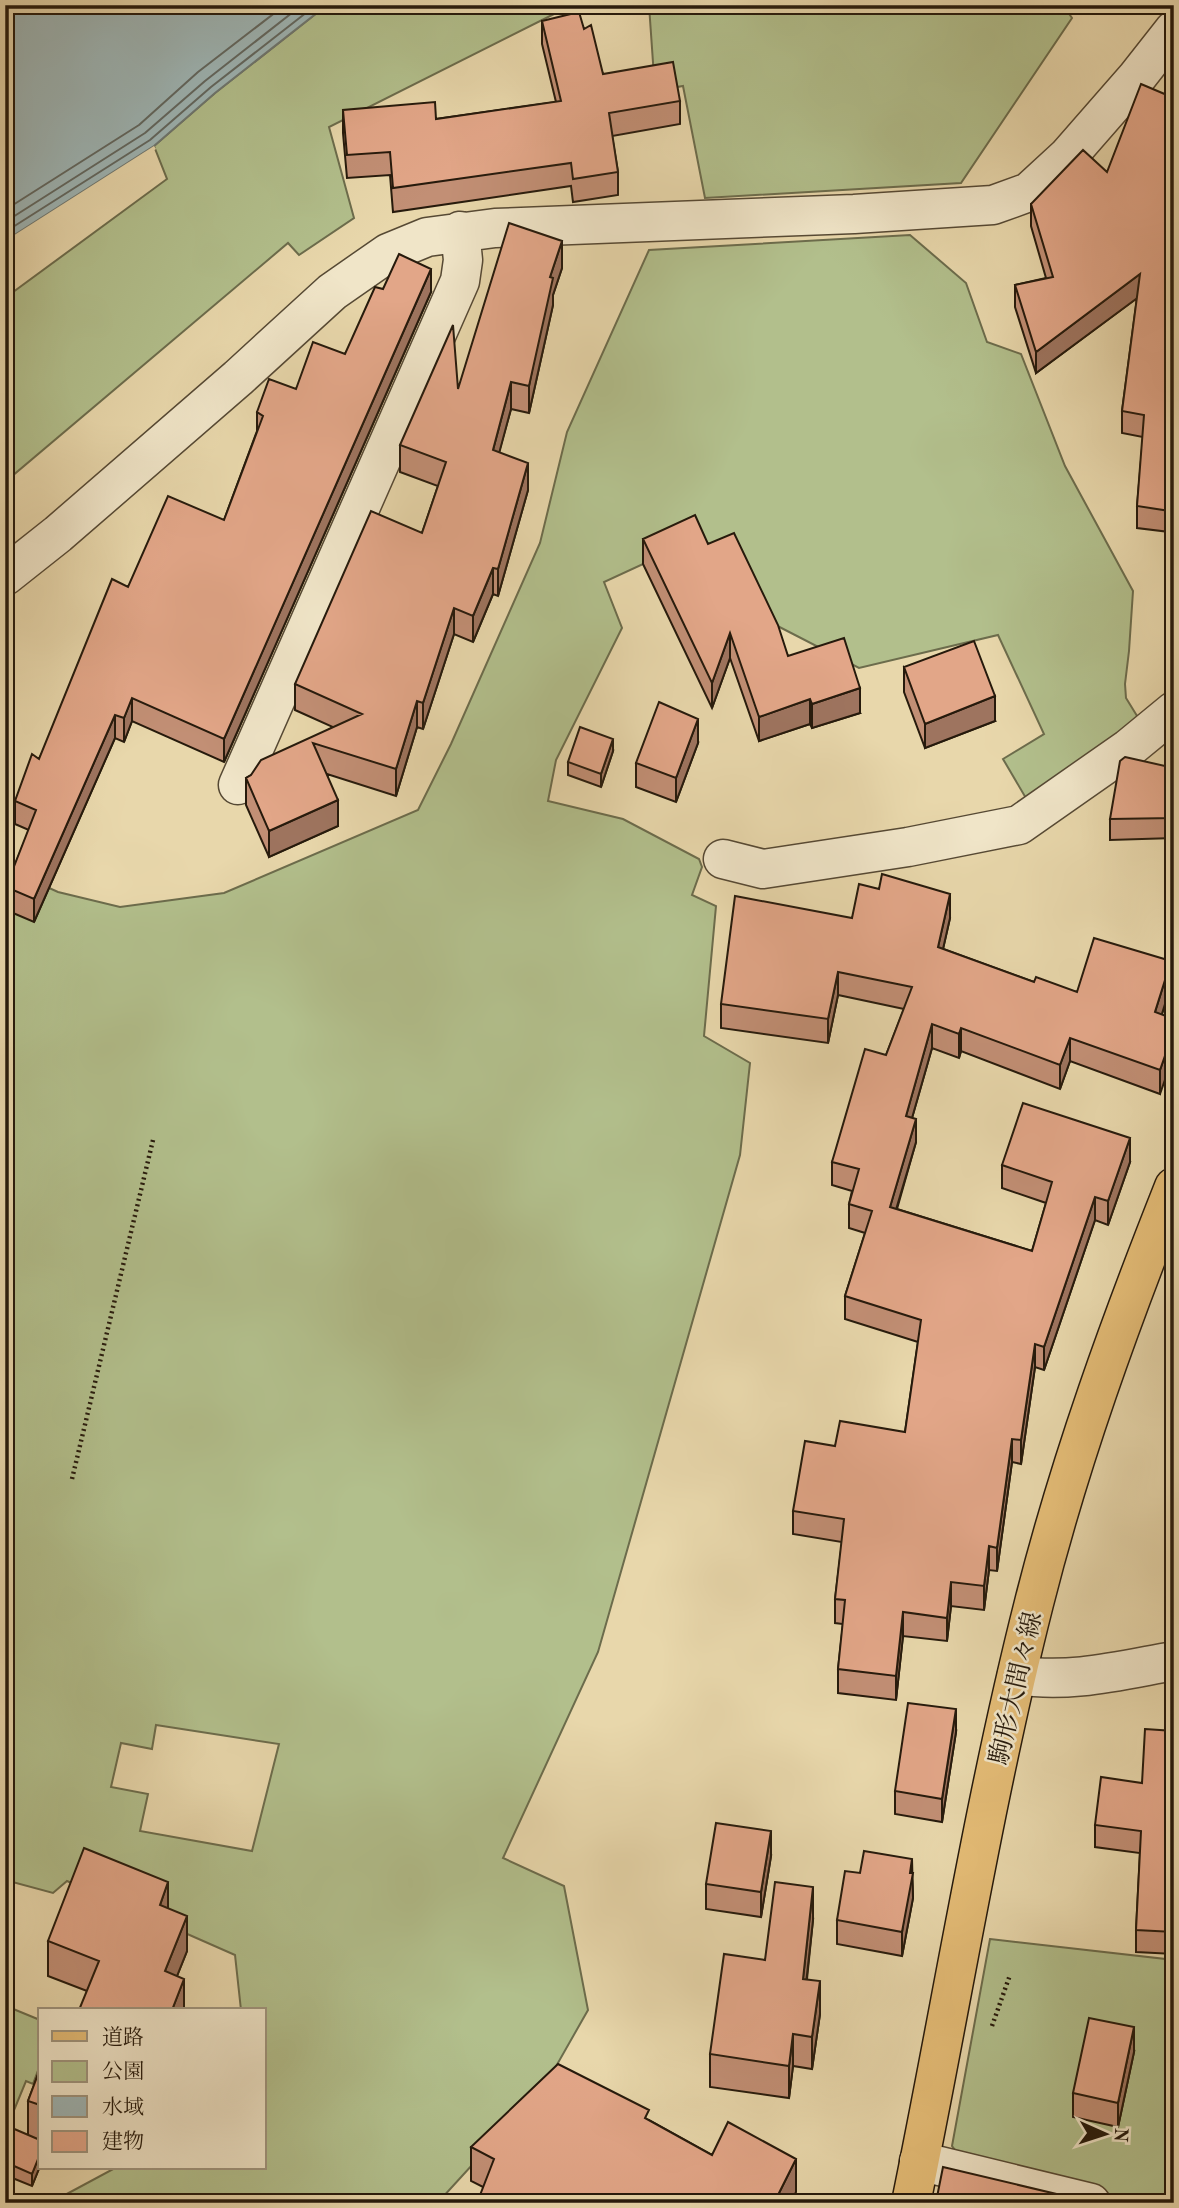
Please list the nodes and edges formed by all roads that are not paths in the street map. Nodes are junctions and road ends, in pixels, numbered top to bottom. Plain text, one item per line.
1 (1171, 39) edge
2 (460, 231) junction
3 (5, 576) edge
4 (1174, 711) edge
5 (238, 785) dead end
6 (723, 859) dead end
7 (1174, 1187) edge
8 (1174, 1661) edge
9 (1017, 1675) junction
10 (919, 2161) junction
11 (911, 2203) edge
12 (1091, 2203) edge

1 - 2 street
2 - 3 street
2 - 5 street
4 - 6 street
7 - 9 main road, 駒形大間々線
8 - 9 street
9 - 10 main road, 駒形大間々線
10 - 11 main road, 駒形大間々線
10 - 12 street

